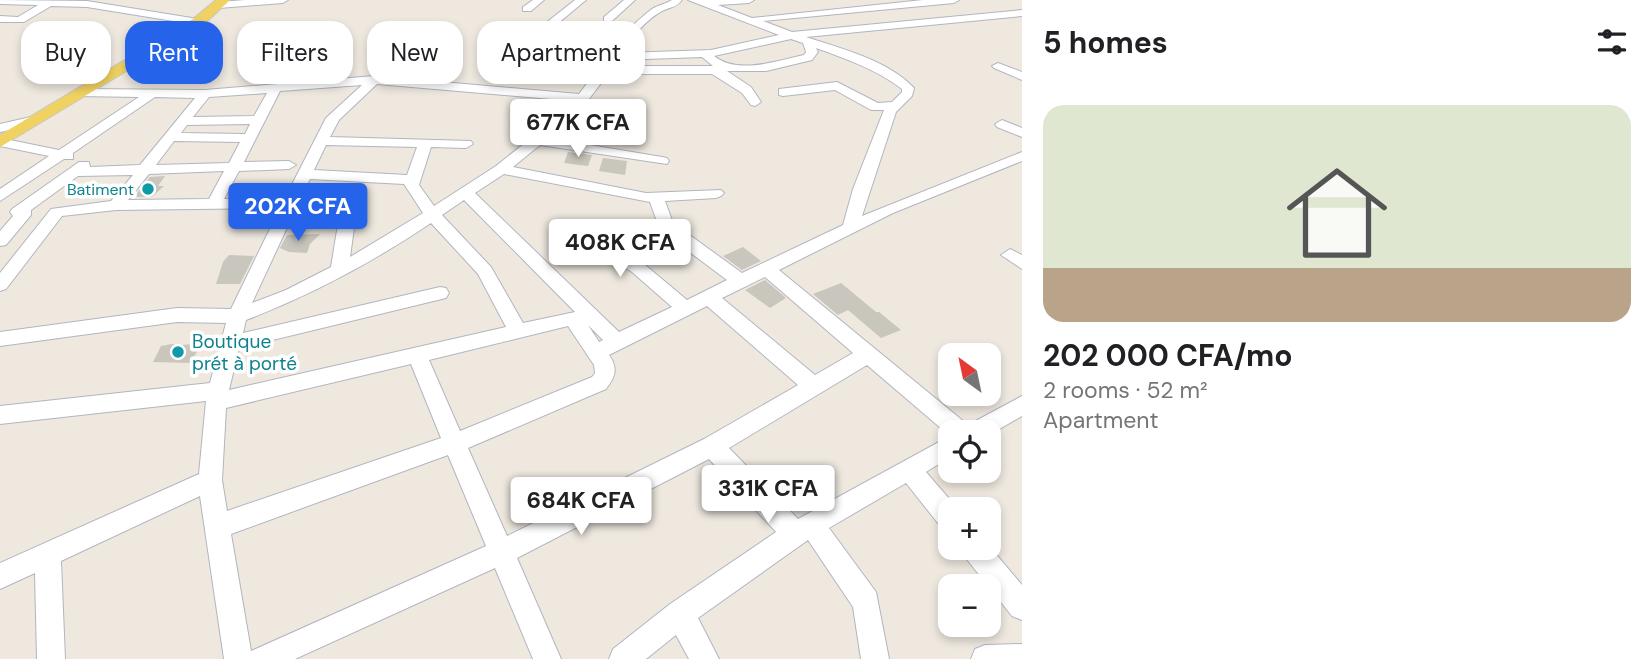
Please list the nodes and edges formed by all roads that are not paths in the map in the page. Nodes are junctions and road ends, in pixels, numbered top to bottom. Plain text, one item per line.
1 (283, 0) edge
2 (539, 0) edge
3 (581, 0) edge
4 (630, 0) edge
5 (677, 0) edge
6 (692, 0) edge
7 (749, 0) edge
8 (954, 0) edge
9 (1019, 0) edge
10 (0, 1) edge
11 (52, 1) edge
12 (222, 2) edge
13 (902, 2) edge
14 (106, 3) edge
15 (704, 4) junction
16 (1022, 5) edge
17 (527, 9) dead end
18 (1022, 13) edge
19 (0, 19) edge
20 (608, 19) dead end
21 (748, 20) junction
22 (193, 21) edge
23 (199, 21) edge
24 (555, 21) edge
25 (645, 21) edge
26 (931, 22) junction
27 (792, 36) junction
28 (808, 43) junction
29 (705, 53) junction
30 (645, 56) edge
31 (125, 66) edge
32 (998, 66) dead end
33 (723, 69) junction
34 (645, 70) edge
35 (1022, 76) edge
36 (367, 81) edge
37 (370, 84) edge
38 (420, 84) edge
39 (594, 84) edge
40 (276, 88) junction
41 (783, 92) dead end
42 (81, 93) junction
43 (152, 94) junction
44 (205, 94) junction
45 (583, 98) junction
46 (755, 102) dead end
47 (893, 106) junction
48 (36, 120) junction
49 (259, 120) junction
50 (183, 121) junction
51 (1002, 124) dead end
52 (0, 128) edge
53 (1022, 133) edge
54 (170, 137) junction
55 (249, 138) junction
56 (536, 140) junction
57 (323, 141) junction
58 (0, 142) edge
59 (425, 143) junction
60 (466, 144) dead end
61 (62, 154) junction
62 (662, 161) dead end
63 (1016, 162) edge
64 (289, 165) dead end
65 (234, 167) junction
66 (501, 169) junction
67 (144, 170) junction
68 (75, 172) junction
69 (307, 174) junction
70 (413, 180) junction
71 (466, 193) junction
72 (716, 193) dead end
73 (0, 196) edge
74 (656, 197) junction
75 (214, 204) junction
76 (116, 205) junction
77 (289, 208) junction
78 (0, 212) edge
79 (22, 212) junction
80 (57, 212) junction
81 (433, 215) junction
82 (572, 227) dead end
83 (851, 227) junction
84 (0, 241) edge
85 (0, 258) edge
86 (22, 259) junction
87 (765, 268) junction
88 (339, 269) junction
89 (740, 281) junction
90 (0, 285) edge
91 (440, 293) dead end
92 (708, 296) junction
93 (685, 308) junction
94 (237, 316) junction
95 (518, 331) junction
96 (0, 339) edge
97 (617, 342) junction
98 (231, 343) junction
99 (596, 352) junction
100 (867, 354) junction
101 (417, 355) junction
102 (814, 386) junction
103 (218, 397) junction
104 (1022, 405) edge
105 (0, 415) edge
106 (947, 420) edge
107 (996, 420) edge
108 (455, 443) junction
109 (712, 446) junction
110 (938, 453) edge
111 (909, 469) junction
112 (210, 480) junction
113 (938, 504) edge
114 (216, 527) junction
115 (803, 529) junction
116 (48, 552) junction
117 (501, 552) junction
118 (984, 560) edge
119 (0, 576) edge
120 (1022, 606) edge
121 (680, 614) junction
122 (1022, 658) edge
123 (51, 659) edge
124 (238, 659) edge
125 (262, 659) edge
126 (547, 659) edge
127 (623, 659) edge
128 (705, 659) edge
129 (875, 659) edge
130 (985, 659) edge

1 - 12 street
2 - 17 street
3 - 24 street
4 - 20 street
5 - 25 street
6 - 15 street
7 - 15 street
8 - 13 street
9 - 16 street
10 - 11 street
11 - 14 street
11 - 19 street
12 - 23 main road
13 - 21 street
13 - 26 street
14 - 22 street
15 - 21 street
18 - 26 street
21 - 27 street
26 - 27 street
27 - 28 street
27 - 29 street
28 - 33 street
28 - 47 street
29 - 30 street
29 - 33 street
31 - 42 main road
32 - 35 street
33 - 34 street
33 - 46 street
36 - 40 street
37 - 57 street
38 - 45 street
39 - 45 street
40 - 44 street
40 - 49 street
41 - 47 street
42 - 43 street
42 - 48 main road
43 - 44 street
43 - 61 street
44 - 50 street
45 - 56 street
47 - 83 street
48 - 52 street
48 - 58 main road
49 - 50 street
49 - 55 street
50 - 54 street
51 - 53 street
54 - 55 street
54 - 67 street
55 - 65 street
56 - 62 street
56 - 66 street
57 - 59 street
57 - 69 street
58 - 61 street
59 - 60 street
59 - 70 street
61 - 68 street
61 - 73 street
63 - 83 street
64 - 65 street
65 - 67 street
65 - 75 street
66 - 71 street
66 - 74 street
67 - 68 street
67 - 76 street
68 - 79 street
69 - 70 street
69 - 77 street
70 - 81 street
71 - 81 street
71 - 97 street
72 - 74 street
74 - 89 street
75 - 76 street
75 - 77 street
76 - 80 street
77 - 88 street
77 - 94 street
78 - 79 street
79 - 80 street
79 - 84 street
80 - 86 street
81 - 88 street
81 - 95 street
82 - 93 street
83 - 87 street
85 - 86 street
86 - 90 street
87 - 89 street
87 - 100 street
88 - 94 street
89 - 92 street
91 - 98 street
92 - 93 street
92 - 102 street
93 - 97 street
94 - 96 street
94 - 98 street
95 - 99 street
95 - 101 street
97 - 99 street
98 - 103 street
99 - 108 street
100 - 102 street
100 - 106 street
101 - 103 street
101 - 108 street
102 - 109 street
103 - 105 street
103 - 112 street
104 - 107 street
108 - 114 street
108 - 117 street
109 - 115 street
109 - 117 street
110 - 111 street
111 - 113 street
111 - 115 street
112 - 114 street
112 - 116 street
114 - 124 street
115 - 121 street
115 - 129 street
116 - 119 street
116 - 123 street
117 - 125 street
117 - 126 street
118 - 120 street
121 - 127 street
121 - 128 street
122 - 130 street

